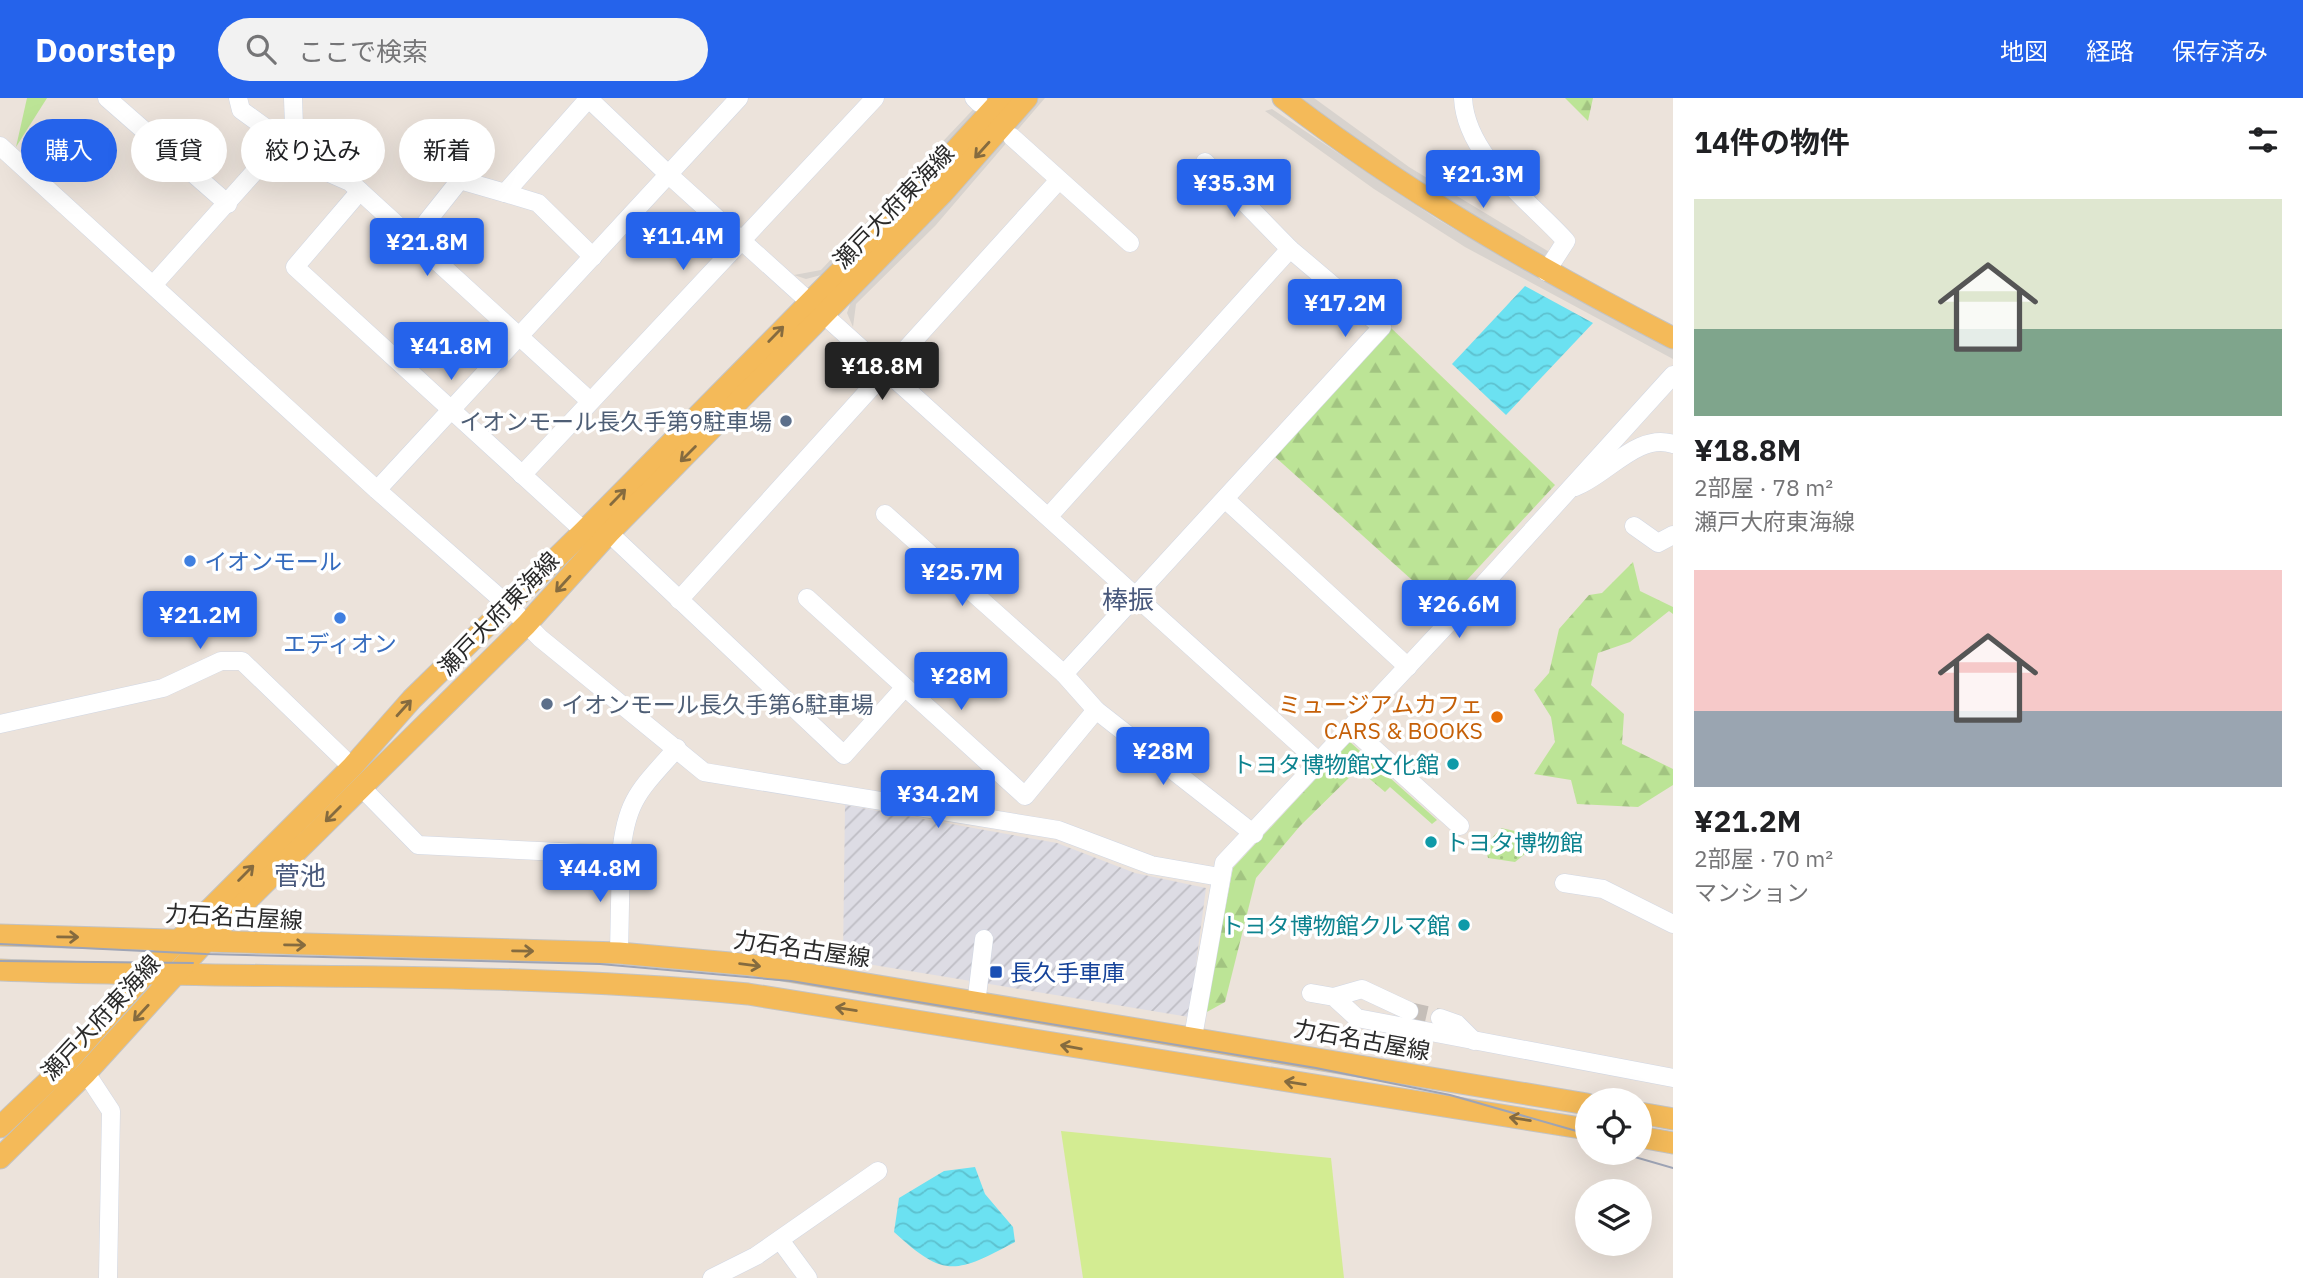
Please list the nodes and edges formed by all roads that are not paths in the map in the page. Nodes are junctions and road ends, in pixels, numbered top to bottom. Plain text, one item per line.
1 (107, 98) edge
2 (238, 98) edge
3 (293, 98) edge
4 (588, 98) edge
5 (739, 98) edge
6 (875, 98) edge
7 (1003, 98) edge
8 (1027, 98) edge
9 (1283, 98) edge
10 (1463, 98) edge
11 (255, 119) edge
12 (294, 119) edge
13 (1012, 137) dead end
14 (0, 146) edge
15 (1205, 162) dead end
16 (668, 175) junction
17 (1059, 180) junction
18 (246, 182) edge
19 (349, 182) edge
20 (360, 191) junction
21 (505, 193) junction
22 (228, 204) junction
23 (413, 239) junction
24 (740, 240) junction
25 (1130, 243) dead end
26 (1290, 249) junction
27 (593, 257) junction
28 (1546, 272) junction
29 (154, 284) junction
30 (810, 300) junction
31 (826, 315) junction
32 (520, 336) junction
33 (1673, 338) edge
34 (885, 370) junction
35 (1673, 375) edge
36 (590, 401) junction
37 (451, 411) junction
38 (1673, 444) edge
39 (522, 475) junction
40 (377, 490) junction
41 (1569, 490) junction
42 (1225, 499) junction
43 (885, 514) dead end
44 (1049, 516) junction
45 (1634, 526) dead end
46 (584, 531) junction
47 (609, 533) junction
48 (1673, 534) edge
49 (807, 598) dead end
50 (1135, 598) junction
51 (679, 600) junction
52 (509, 606) junction
53 (526, 625) junction
54 (1408, 667) junction
55 (1063, 674) junction
56 (905, 687) junction
57 (1096, 710) junction
58 (0, 724) edge
59 (1351, 728) junction
60 (677, 748) junction
61 (1318, 762) junction
62 (352, 766) junction
63 (360, 787) junction
64 (1460, 826) dead end
65 (1254, 834) junction
66 (621, 855) junction
67 (1220, 877) junction
68 (1564, 883) dead end
69 (1673, 924) edge
70 (0, 935) edge
71 (181, 938) junction
72 (984, 939) dead end
73 (205, 942) junction
74 (619, 953) junction
75 (0, 970) edge
76 (146, 973) junction
77 (176, 974) junction
78 (1311, 993) dead end
79 (1334, 998) junction
80 (976, 1004) junction
81 (1409, 1011) tunnel mouth
82 (1440, 1018) tunnel mouth
83 (1193, 1037) junction
84 (1474, 1041) junction
85 (86, 1073) junction
86 (1673, 1077) edge
87 (1575, 1102) edge
88 (1652, 1115) edge
89 (1673, 1119) edge
90 (0, 1127) edge
91 (1575, 1127) edge
92 (1652, 1140) edge
93 (1673, 1143) edge
94 (0, 1158) edge
95 (878, 1171) dead end
96 (780, 1240) junction
97 (721, 1277) edge
98 (108, 1278) edge
99 (808, 1278) edge

1 - 22 street
2 - 11 street
3 - 12 street
4 - 16 street
4 - 21 street
5 - 16 street
6 - 24 street
7 - 30 main road, 瀬戸大府東海線
8 -> 31 main road, 瀬戸大府東海線
9 - 28 main road
10 - 28 street
13 - 17 street
14 - 29 street
15 - 26 street
16 - 24 street
16 - 27 street
17 - 25 street
17 - 34 street
18 - 22 street
19 - 20 street
20 - 23 street
20 - 37 street
21 - 23 street
21 - 27 street
22 - 29 street
23 - 32 street
24 - 30 street
24 - 36 street
26 - 42 street
26 - 44 street
27 - 32 street
28 - 33 main road
29 - 40 street
30 - 31 street
46 -> 30 main road, 瀬戸大府東海線
31 - 34 street
31 -> 47 main road, 瀬戸大府東海線
32 - 36 street
32 - 37 street
34 - 44 street
34 - 51 street
35 - 41 street
36 - 39 street
37 - 39 street
37 - 40 street
38 - 41 street
39 - 46 street
40 - 52 street
41 - 54 street
42 - 50 street
42 - 54 street
43 - 55 street
44 - 50 street
45 - 48 street
46 - 52 main road, 瀬戸大府東海線
47 - 51 street
47 -> 53 main road, 瀬戸大府東海線
49 - 56 street
50 - 55 street
50 - 61 street
51 - 56 street
52 - 53 street
62 -> 52 main road, 瀬戸大府東海線
53 - 60 street
53 - 63 main road, 瀬戸大府東海線
54 - 59 street
55 - 57 street
56 - 57 street
57 - 65 street
58 - 62 street
59 - 61 street
59 - 64 street
60 - 66 street
60 - 67 street
61 - 65 street
71 -> 62 main road, 瀬戸大府東海線
63 - 66 street
63 -> 73 main road, 瀬戸大府東海線
65 - 67 street
66 - 74 street
67 - 83 street
68 - 69 street
70 -> 71 main road, 力石名古屋線
71 - 73 main road, 力石名古屋線
71 - 76 main road, 瀬戸大府東海線
72 - 80 street
73 -> 74 main road, 力石名古屋線
73 - 77 main road, 瀬戸大府東海線
74 -> 80 main road, 力石名古屋線
75 - 76 main road
76 - 77 main road
76 - 90 main road, 瀬戸大府東海線
77 -> 85 main road, 瀬戸大府東海線
91 -> 77 main road
78 - 79 street
79 - 81 street
79 - 84 street
80 - 83 main road, 力石名古屋線
82 - 84 street
83 - 87 main road, 力石名古屋線
84 - 86 street
85 - 94 main road, 瀬戸大府東海線
85 - 98 street
88 - 89 main road
92 - 93 main road
95 - 96 street
96 - 97 street
96 - 99 street

